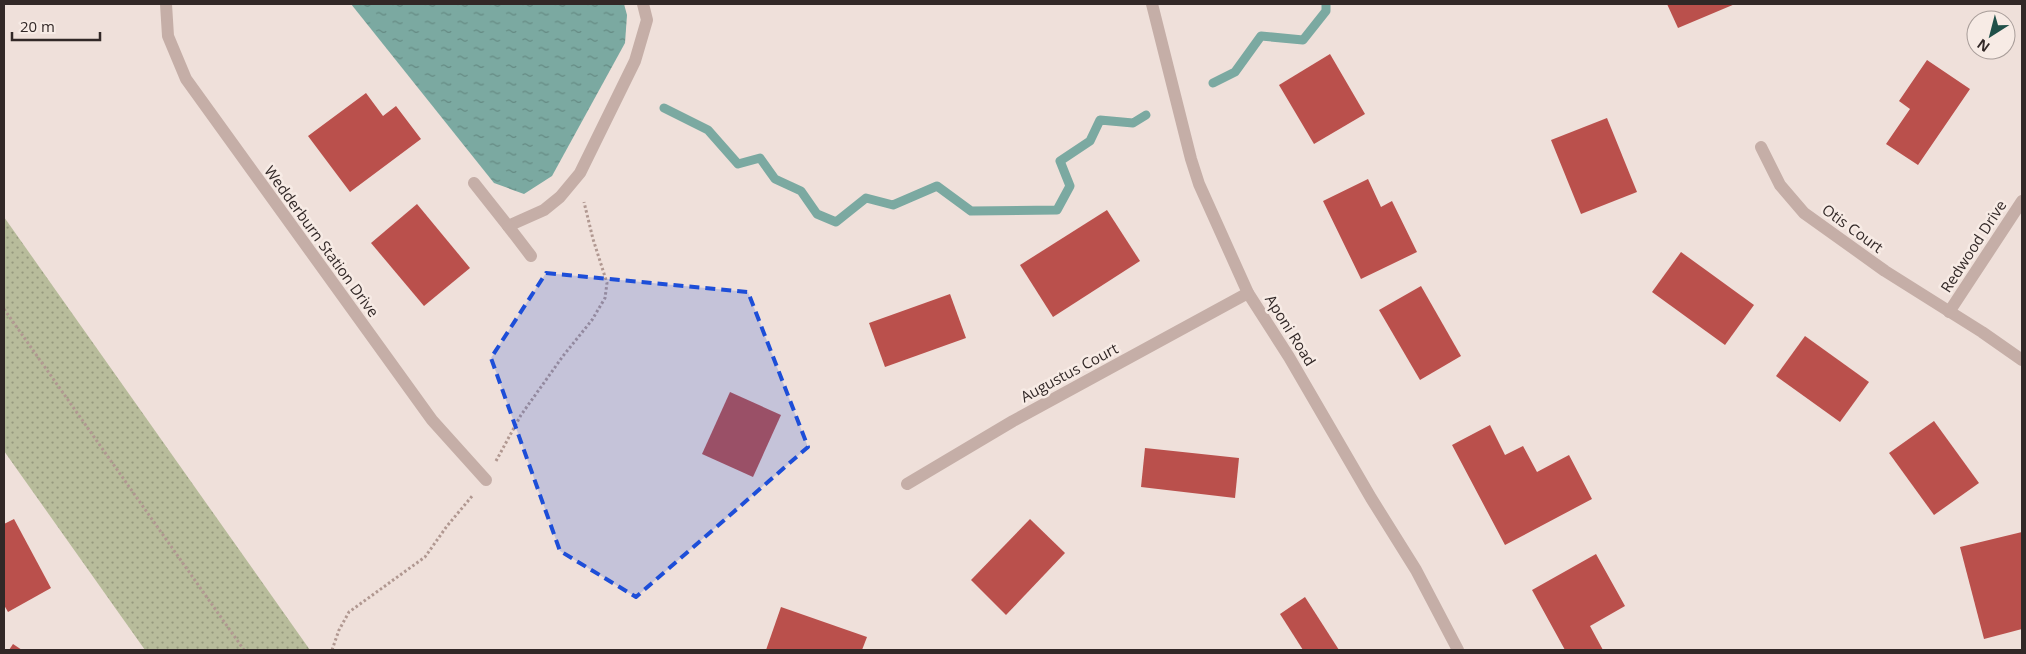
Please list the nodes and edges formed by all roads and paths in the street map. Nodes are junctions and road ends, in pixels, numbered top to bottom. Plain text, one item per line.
1 (166, 4) edge
2 (643, 4) edge
3 (1152, 4) edge
4 (1761, 147) dead end
5 (580, 173) junction
6 (474, 183) dead end
7 (2022, 201) edge
8 (508, 226) junction
9 (531, 256) dead end
10 (1248, 293) junction
11 (4, 309) edge
12 (1949, 312) junction
13 (2022, 360) edge
14 (486, 480) junction
15 (907, 484) dead end
16 (244, 650) edge
17 (332, 650) edge
18 (1458, 650) edge

1 - 14 street, Wedderburn Station Drive
2 - 5 street
3 - 10 street, Aponi Road
4 - 12 street, Otis Court
5 - 8 street
5 - 14 path
6 - 8 street
7 - 12 street, Redwood Drive
8 - 9 street
10 - 15 street, Augustus Court
10 - 18 street, Aponi Road
11 - 16 path
12 - 13 street, Redwood Drive
14 - 17 path

